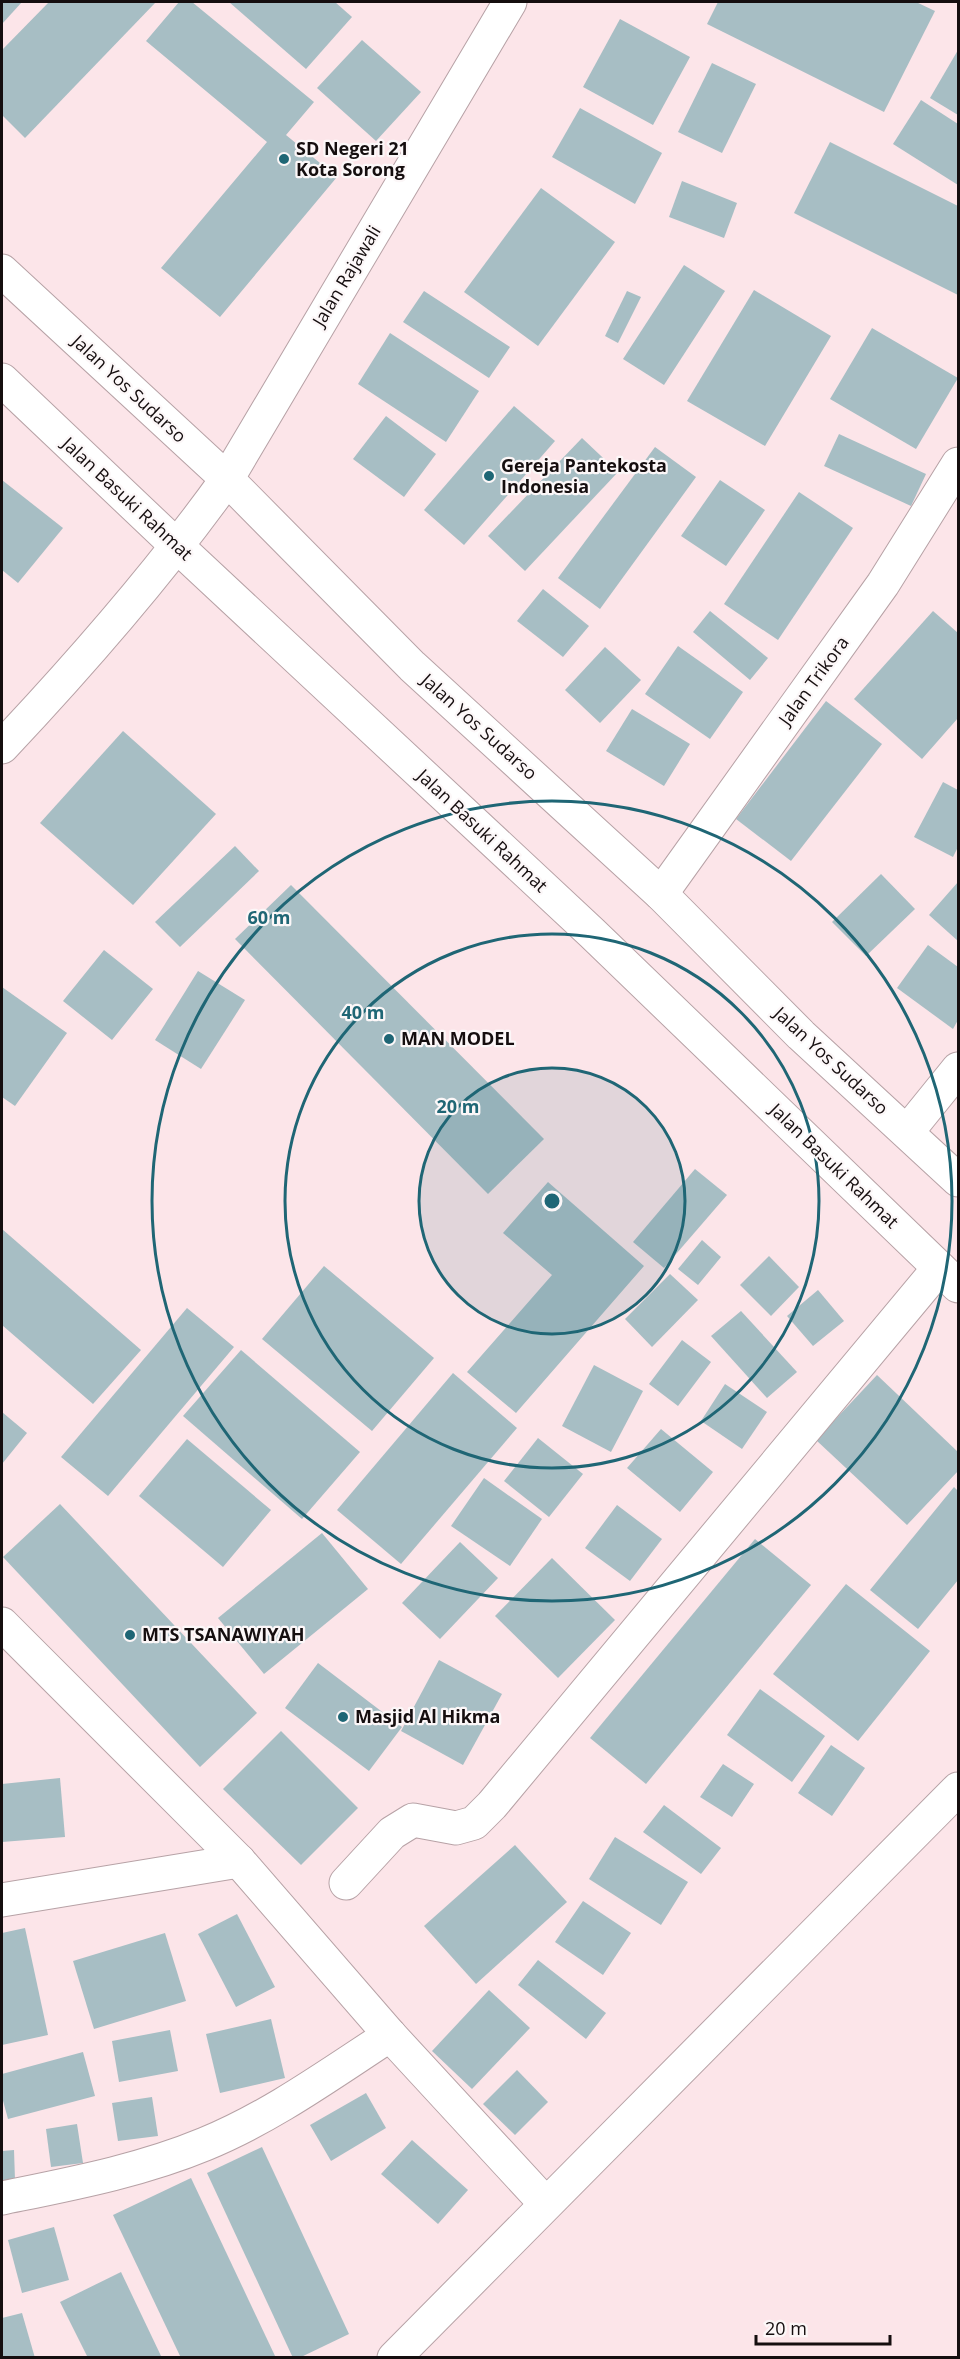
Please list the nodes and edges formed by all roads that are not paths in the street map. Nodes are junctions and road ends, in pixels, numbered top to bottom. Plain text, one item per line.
1 (510, 2) edge
2 (2, 271) edge
3 (2, 380) edge
4 (958, 464) edge
5 (227, 479) junction
6 (178, 548) junction
7 (2, 747) edge
8 (661, 894) junction
9 (958, 1069) edge
10 (907, 1132) junction
11 (958, 1180) edge
12 (949, 1277) edge
13 (2, 1624) edge
14 (958, 1789) edge
15 (239, 1861) junction
16 (346, 1883) dead end
17 (2, 1900) edge
18 (390, 2035) junction
19 (2, 2198) edge
20 (545, 2203) junction
21 (394, 2358) edge

1 - 5 main road, Jalan Rajawali
2 - 5 main road, Jalan Yos Sudarso
3 - 6 main road, Jalan Basuki Rahmat
4 - 8 main road, Jalan Trikora
5 - 6 main road, Jalan Rajawali
5 - 8 main road, Jalan Yos Sudarso
6 - 7 main road, Jalan Rajawali
6 - 12 main road, Jalan Basuki Rahmat
8 - 10 main road, Jalan Yos Sudarso
9 - 10 main road
10 - 11 main road, Jalan Yos Sudarso
12 - 16 main road
13 - 15 main road
14 - 20 main road
15 - 17 main road
15 - 18 main road
18 - 19 main road
18 - 20 main road
20 - 21 main road

